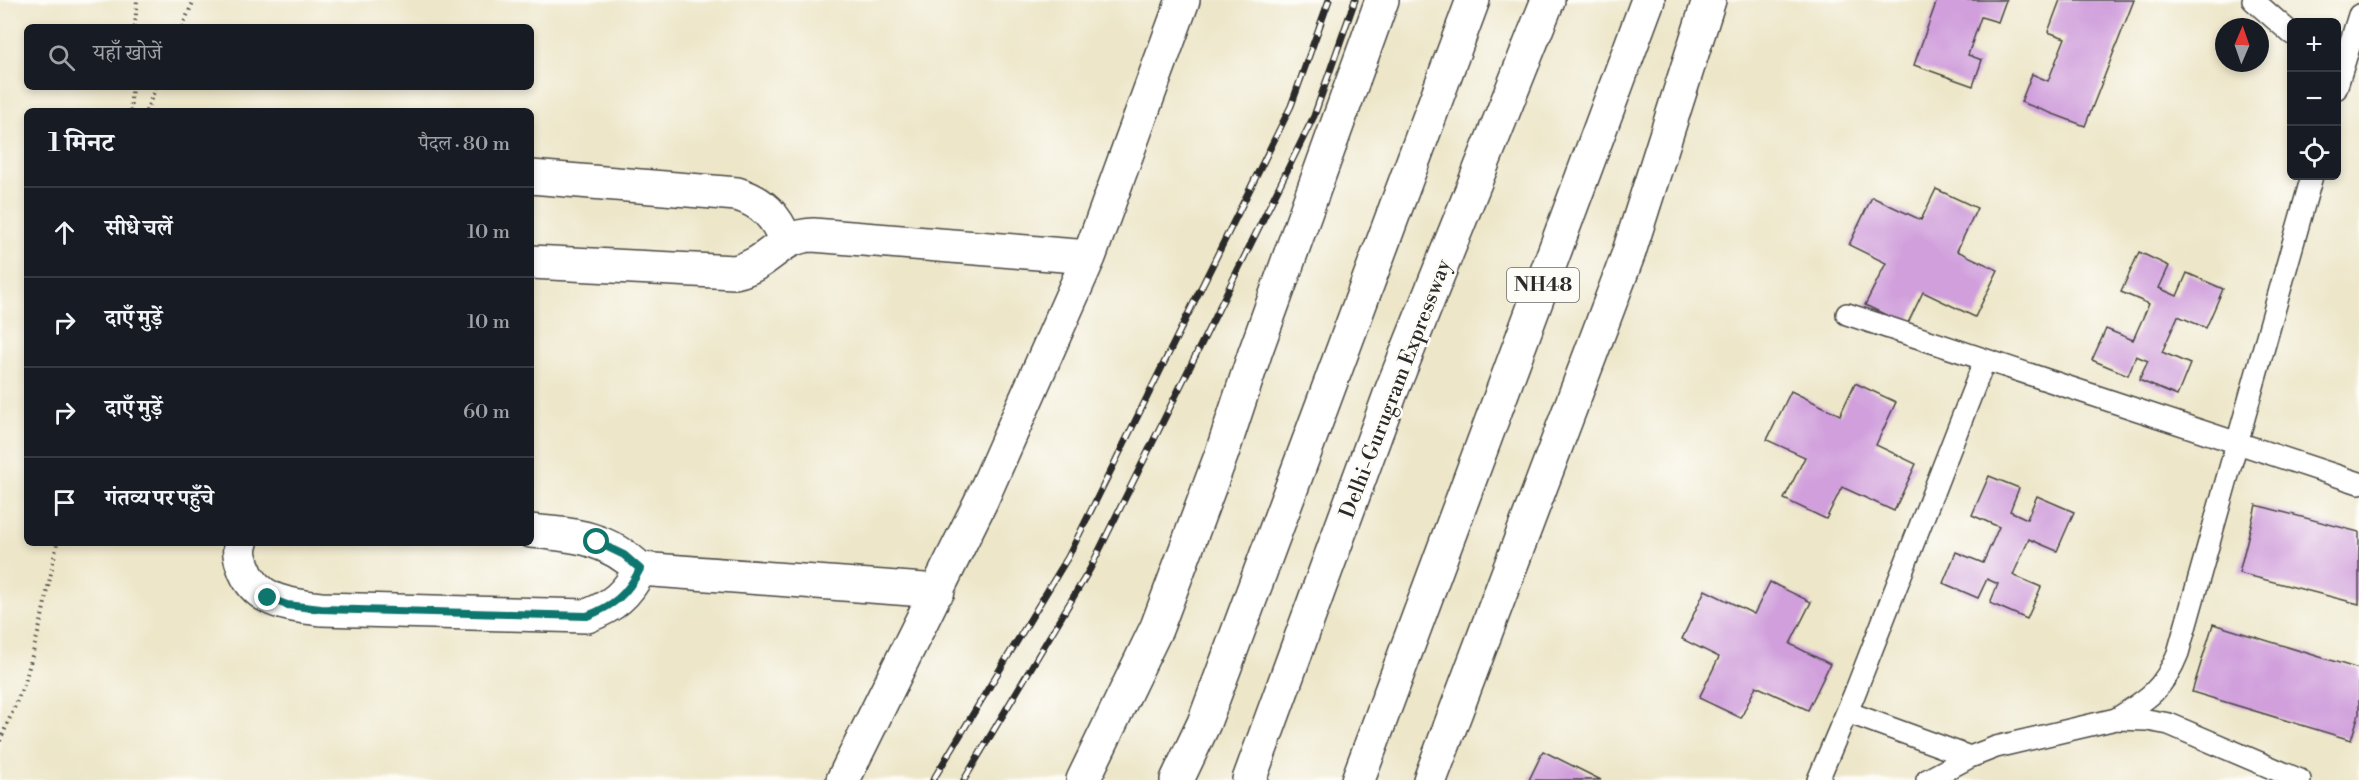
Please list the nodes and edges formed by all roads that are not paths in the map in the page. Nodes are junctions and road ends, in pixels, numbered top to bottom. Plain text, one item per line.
1 (1183, 0) edge
2 (1382, 0) edge
3 (1473, 0) edge
4 (1548, 0) edge
5 (1648, 0) edge
6 (1709, 0) edge
7 (2253, 0) edge
8 (2359, 15) edge
9 (2287, 30) edge
10 (2347, 58) edge
11 (2341, 77) edge
12 (534, 177) edge
13 (2311, 180) edge
14 (786, 241) junction
15 (1089, 257) junction
16 (534, 262) edge
17 (1847, 314) dead end
18 (1984, 362) junction
19 (2238, 444) junction
20 (2359, 483) edge
21 (534, 531) edge
22 (242, 546) edge
23 (640, 569) junction
24 (938, 591) junction
25 (1847, 712) junction
26 (2116, 719) junction
27 (1970, 757) junction
28 (843, 780) edge
29 (1083, 780) edge
30 (1177, 780) edge
31 (1249, 780) edge
32 (1358, 780) edge
33 (1430, 780) edge
34 (1818, 780) edge
35 (1927, 780) edge
36 (2300, 780) edge

1 - 15 main road
2 - 29 main road
3 - 30 main road
4 - 31 main road, Delhi-Gurugram Expressway
5 - 32 main road, NH48
6 - 33 main road
7 - 9 lane
8 - 10 lane
10 - 11 lane
12 - 14 main road
13 - 19 lane
14 - 15 main road
14 - 16 main road
15 - 24 main road
17 - 18 lane
18 - 19 lane
18 - 25 lane
19 - 20 lane
19 - 26 lane
21 - 23 main road
22 - 23 main road
23 - 24 main road
24 - 28 main road
25 - 27 lane
25 - 34 lane
26 - 27 lane
26 - 36 lane
27 - 35 lane

